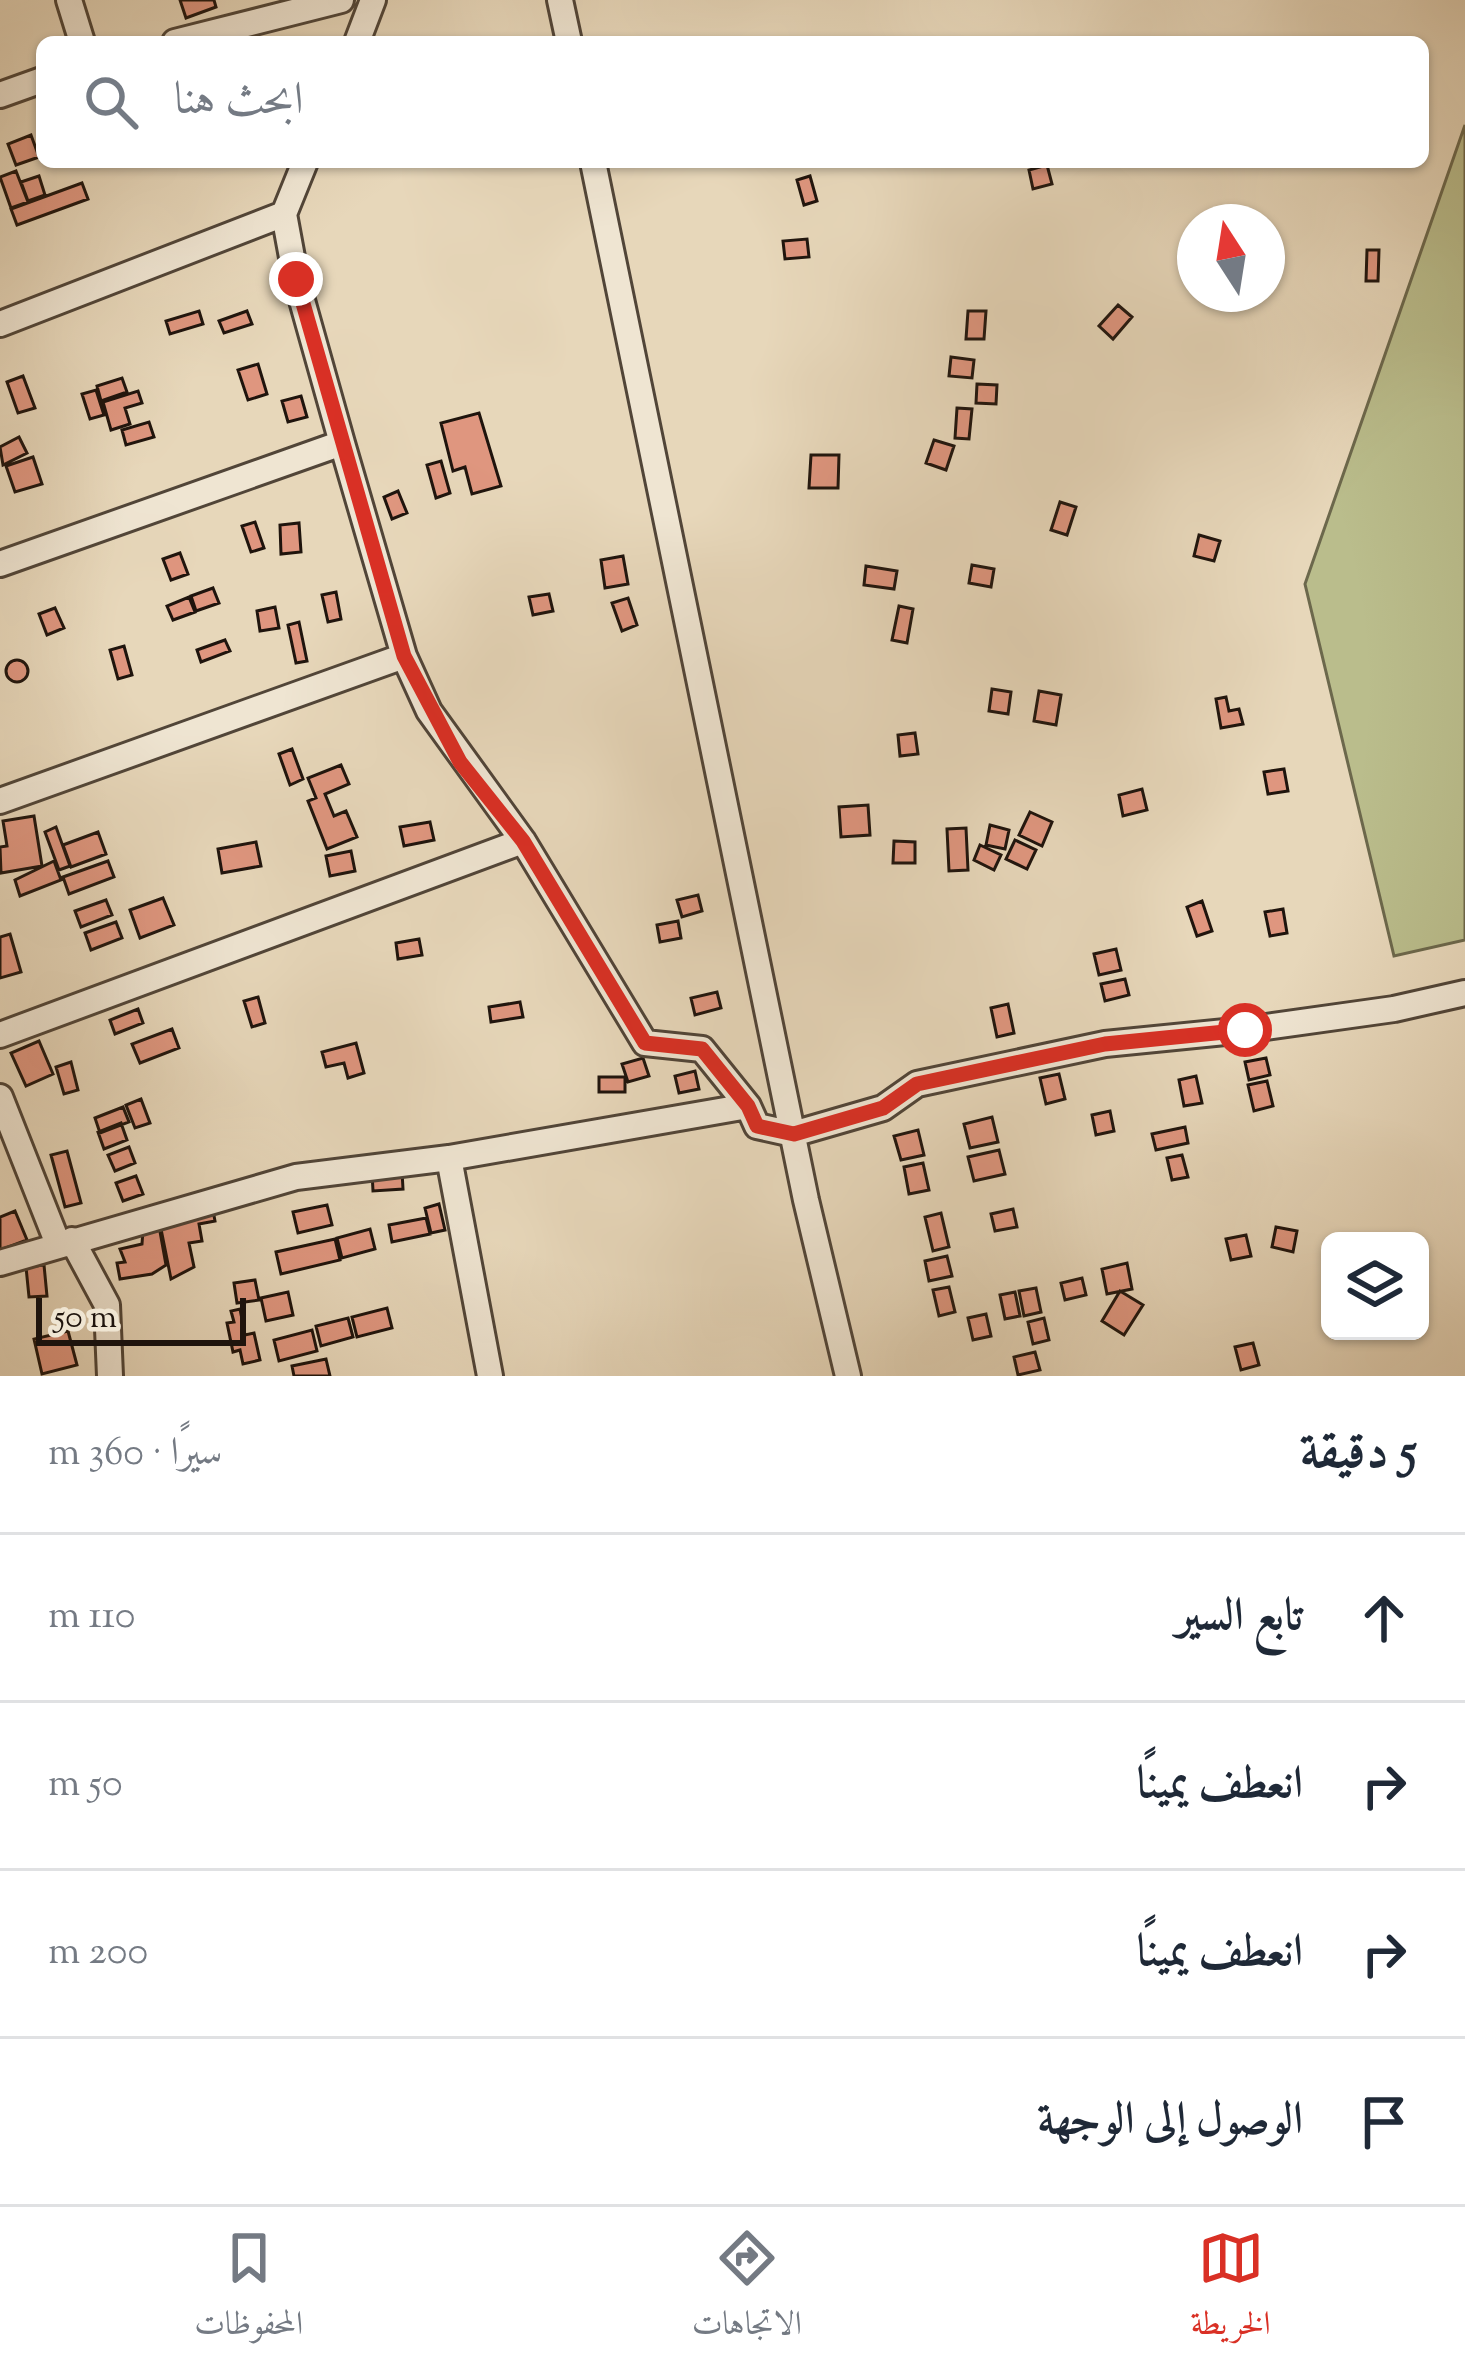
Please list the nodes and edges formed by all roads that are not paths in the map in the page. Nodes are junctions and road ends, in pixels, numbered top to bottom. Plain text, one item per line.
1 (68, 0) edge
2 (340, 0) edge
3 (374, 0) edge
4 (560, 0) edge
5 (80, 36) edge
6 (199, 36) edge
7 (359, 36) edge
8 (568, 36) edge
9 (36, 82) edge
10 (0, 94) edge
11 (303, 168) edge
12 (594, 168) edge
13 (284, 214) junction
14 (0, 324) edge
15 (342, 443) junction
16 (0, 564) edge
17 (404, 656) junction
18 (0, 801) edge
19 (523, 841) junction
20 (1465, 993) edge
21 (0, 1035) edge
22 (0, 1097) edge
23 (748, 1106) junction
24 (794, 1134) junction
25 (448, 1158) junction
26 (65, 1242) junction
27 (0, 1262) edge
28 (110, 1376) edge
29 (490, 1376) edge
30 (848, 1376) edge

1 - 5 street
2 - 6 street
3 - 7 street
4 - 8 street
9 - 10 street
11 - 13 street
12 - 24 street
13 - 14 street
13 - 15 street
15 - 16 street
15 - 17 street
17 - 18 street
17 - 19 street
19 - 21 street
19 - 23 street
20 - 24 street
22 - 26 street
23 - 24 street
23 - 25 street
24 - 30 street
25 - 26 street
25 - 29 street
26 - 27 street
26 - 28 street

